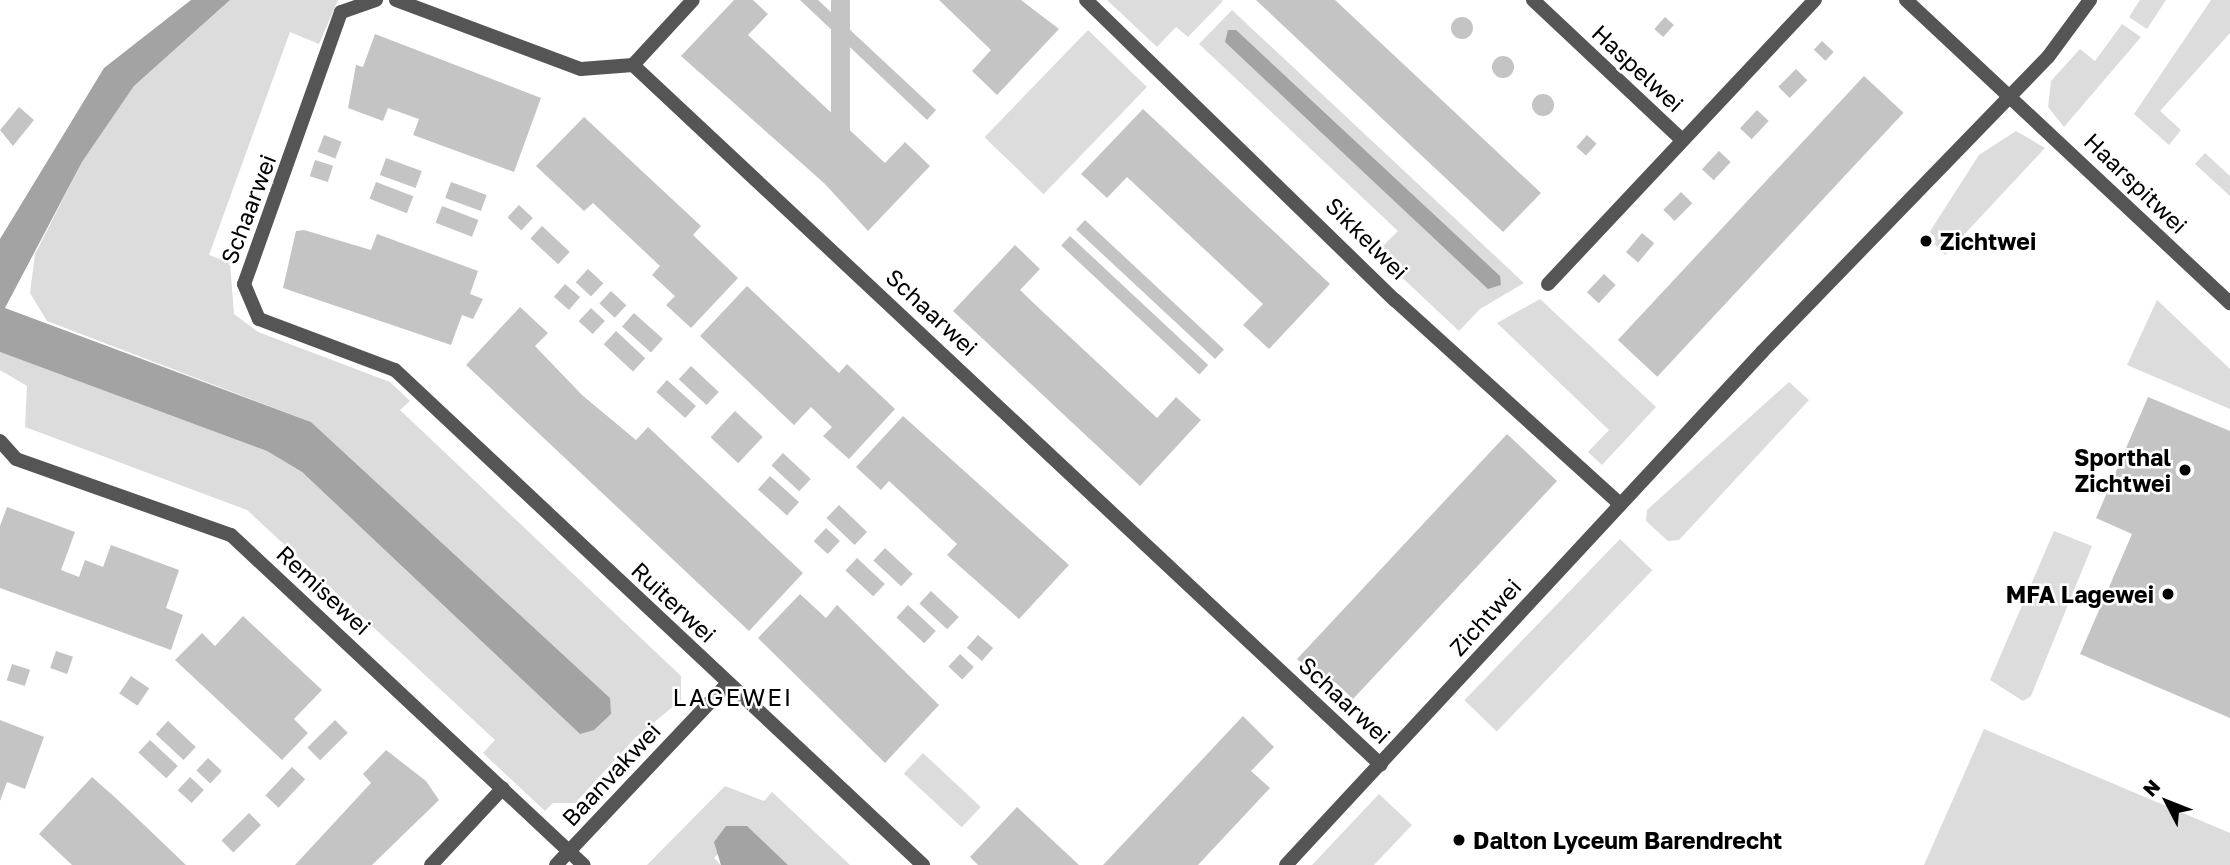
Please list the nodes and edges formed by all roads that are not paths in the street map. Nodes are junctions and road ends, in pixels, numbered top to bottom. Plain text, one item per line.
1 (376, 0) edge
2 (396, 0) edge
3 (693, 0) edge
4 (1086, 0) edge
5 (1533, 0) edge
6 (1815, 0) edge
7 (1906, 0) edge
8 (2090, 0) edge
9 (634, 65) junction
10 (2011, 95) junction
11 (1682, 140) junction
12 (1548, 284) dead end
13 (2230, 303) edge
14 (395, 370) joint
15 (0, 441) edge
16 (1620, 504) junction
17 (727, 684) junction
18 (1381, 765) junction
19 (503, 788) junction
20 (570, 850) junction
21 (431, 865) edge
22 (556, 865) edge
23 (584, 865) edge
24 (923, 865) edge
25 (1286, 865) edge

1 - 14 street, Schaarwei
2 - 9 street
3 - 9 street
4 - 16 street, Sikkelwei
5 - 11 street, Haspelwei
6 - 11 street, Haspelwei
7 - 10 street
8 - 10 street, Zichtwei
9 - 18 street, Schaarwei
10 - 13 street, Haarspitwei
10 - 16 street, Zichtwei
11 - 12 street, Haspelwei
14 - 17 street, Ruiterwei
15 - 19 street, Remisewei
16 - 18 street, Zichtwei
17 - 20 street, Baanvakwei
17 - 24 street, Ruiterwei
18 - 25 street, Zichtwei
19 - 20 street, Remisewei
19 - 21 street
20 - 22 street, Baanvakwei
20 - 23 street, Remisewei

